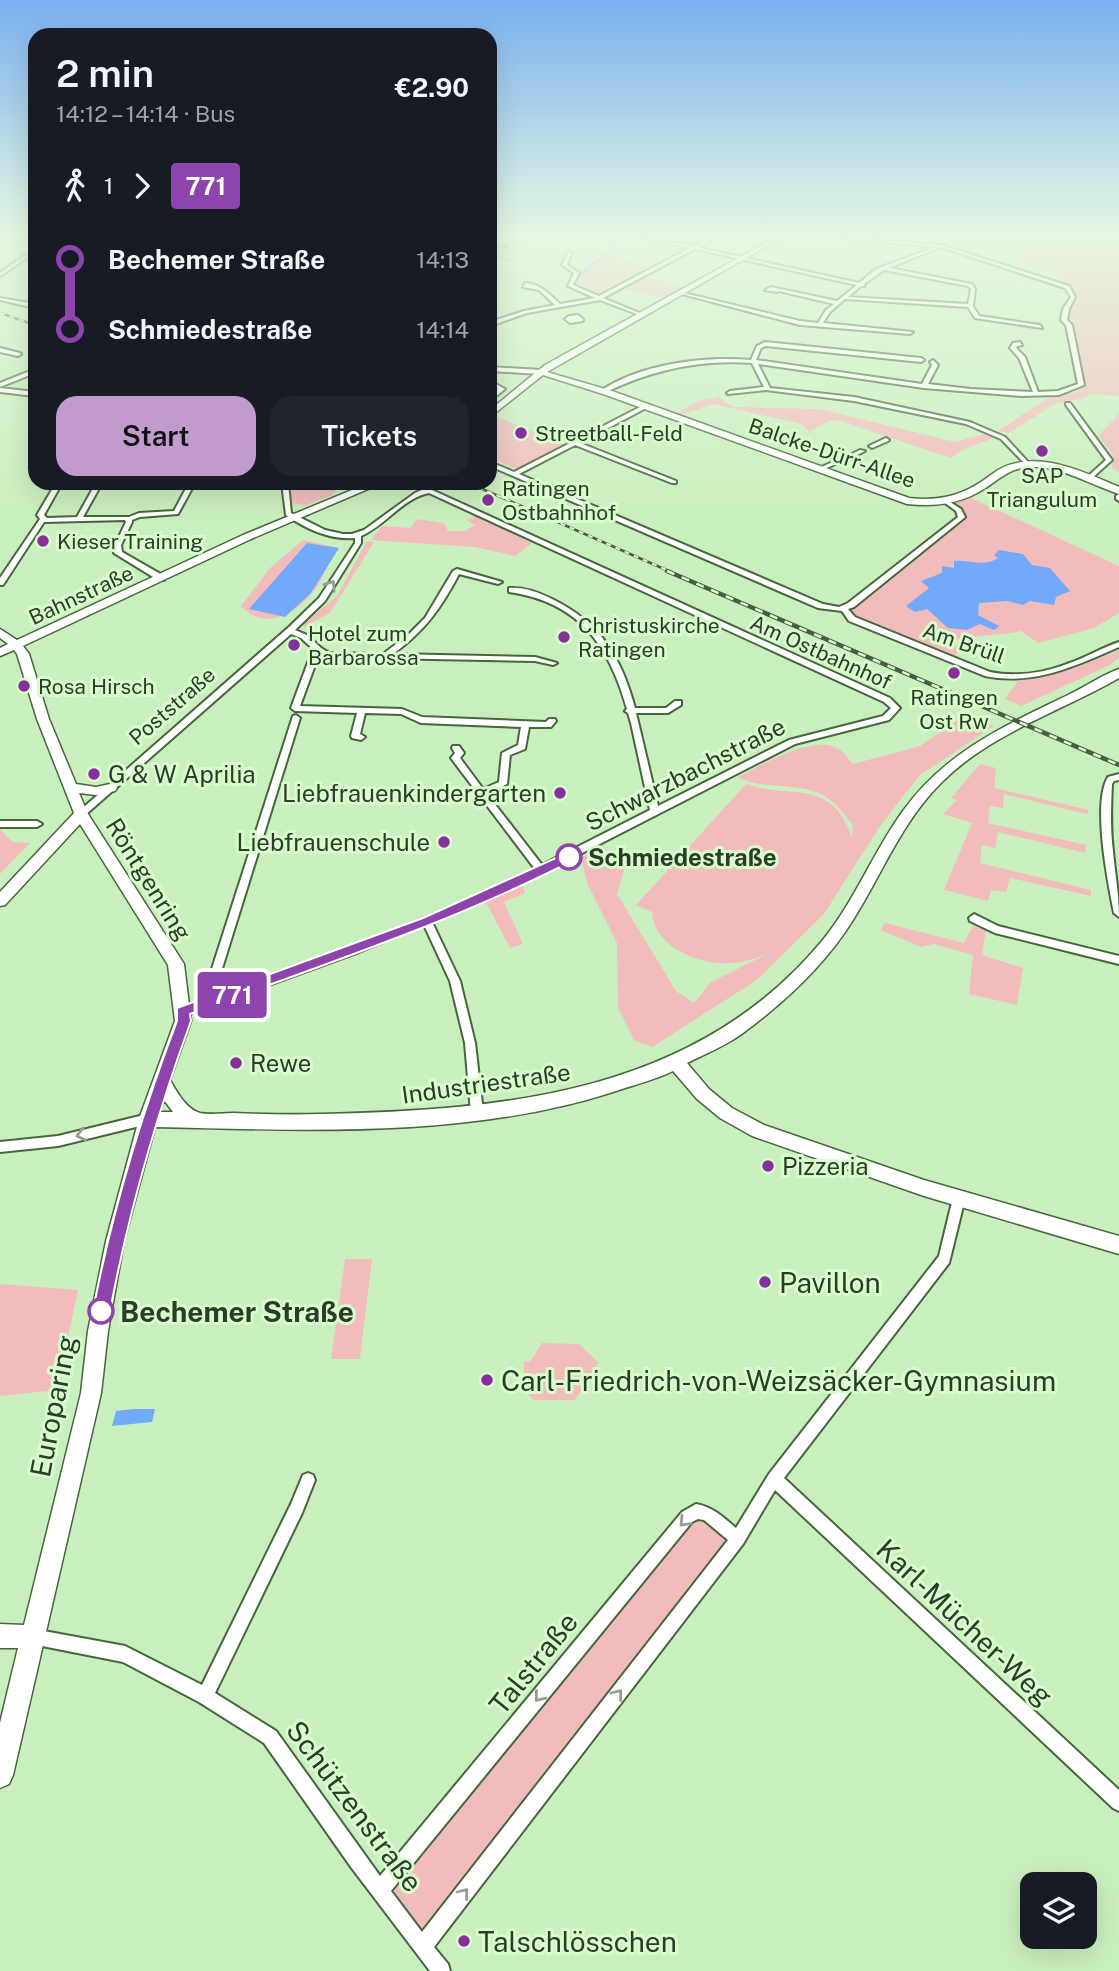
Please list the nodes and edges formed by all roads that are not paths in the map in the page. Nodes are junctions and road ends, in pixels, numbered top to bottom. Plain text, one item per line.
1 (616, 329) edge
2 (871, 329) edge
3 (1070, 329) edge
4 (910, 332) dead end
5 (1020, 344) dead end
6 (0, 350) edge
7 (18, 354) dead end
8 (874, 356) junction
9 (921, 360) dead end
10 (557, 361) junction
11 (754, 362) junction
12 (933, 362) dead end
13 (499, 369) joint
14 (517, 369) junction
15 (537, 374) junction
16 (28, 375) edge
17 (865, 376) junction
18 (924, 386) junction
19 (0, 387) edge
20 (766, 388) junction
21 (602, 392) junction
22 (28, 393) edge
23 (730, 393) dead end
24 (1036, 394) junction
25 (1068, 404) dead end
26 (642, 407) junction
27 (497, 408) edge
28 (886, 440) dead end
29 (575, 443) junction
30 (872, 446) dead end
31 (862, 451) dead end
32 (849, 457) dead end
33 (839, 461) dead end
34 (1027, 464) junction
35 (497, 467) edge
36 (818, 470) junction
37 (515, 474) junction
38 (1089, 478) junction
39 (674, 482) dead end
40 (1119, 489) edge
41 (55, 490) edge
42 (95, 490) edge
43 (189, 490) edge
44 (286, 490) edge
45 (360, 490) edge
46 (948, 503) junction
47 (80, 517) junction
48 (292, 517) junction
49 (44, 519) junction
50 (129, 519) junction
51 (358, 535) junction
52 (162, 578) junction
53 (498, 582) dead end
54 (0, 583) edge
55 (512, 590) dead end
56 (844, 608) junction
57 (72, 620) junction
58 (291, 630) junction
59 (0, 631) edge
60 (1119, 644) edge
61 (17, 645) junction
62 (316, 650) junction
63 (0, 652) edge
64 (33, 655) junction
65 (385, 656) junction
66 (0, 659) edge
67 (553, 663) dead end
68 (1119, 673) edge
69 (678, 703) dead end
70 (896, 708) joint
71 (629, 711) junction
72 (361, 712) junction
73 (297, 713) junction
74 (552, 721) dead end
75 (524, 725) junction
76 (361, 737) dead end
77 (456, 748) dead end
78 (1119, 777) edge
79 (71, 788) junction
80 (110, 788) junction
81 (484, 792) junction
82 (655, 811) junction
83 (81, 814) junction
84 (0, 824) edge
85 (37, 824) dead end
86 (542, 871) junction
87 (0, 901) edge
88 (1119, 913) edge
89 (975, 918) dead end
90 (427, 921) junction
91 (1119, 960) edge
92 (217, 1001) junction
93 (182, 1012) junction
94 (677, 1063) junction
95 (162, 1080) junction
96 (477, 1112) junction
97 (148, 1119) junction
98 (194, 1120) junction
99 (0, 1147) edge
100 (959, 1198) junction
101 (1119, 1245) edge
102 (774, 1479) junction
103 (307, 1480) dead end
104 (738, 1539) junction
105 (0, 1636) edge
106 (33, 1637) junction
107 (205, 1696) junction
108 (0, 1775) edge
109 (1119, 1802) edge
110 (380, 1890) junction
111 (422, 1947) junction
112 (441, 1971) edge

1 - 10 main road
2 - 4 street
3 - 24 street
5 - 24 street
6 - 7 street
8 - 9 street
8 - 11 street
8 - 17 street
10 - 14 street
10 - 15 main road
11 - 17 street
11 - 20 street
11 - 21 street
12 - 18 street
13 - 14 street
13 - 15 street
14 - 15 street
15 - 21 main road, Balcke-Dürr-Allee
15 - 27 main road
16 - 19 street
17 - 18 street
18 - 24 street
19 - 22 street
20 - 23 street
20 - 34 street
21 - 26 main road, Balcke-Dürr-Allee
25 - 38 street
26 - 29 street
26 - 36 main road, Balcke-Dürr-Allee
28 - 30 street
29 - 37 street
29 - 39 street
31 - 32 street
33 - 36 street
34 - 38 main road
34 - 46 main road, Balcke-Dürr-Allee
35 - 37 street
36 - 46 main road, Balcke-Dürr-Allee
37 - 56 street
38 - 40 main road
41 - 49 street
42 - 47 street
43 - 50 street
44 - 48 street
45 - 48 main road, Bahnstraße
46 - 56 street
47 - 49 street
47 - 50 street
48 - 51 street
48 - 52 main road, Bahnstraße
49 - 54 street
50 - 52 street
58 -> 51 street, Poststraße
51 - 70 street, Am Ostbahnhof
52 - 57 main road, Bahnstraße
53 - 65 street
55 - 71 street
56 - 60 street, Am Brüll
57 - 59 main road
57 - 61 main road, Bahnstraße
57 - 64 main road
58 - 62 street
58 - 80 street, Poststraße
59 - 61 main road
61 - 63 main road, Bahnstraße
61 - 64 main road, Röntgenring
62 - 65 street
62 - 73 street
64 - 66 main road
64 - 79 main road, Röntgenring
65 - 67 street
68 - 94 main road, Industriestraße
69 - 71 street
70 - 82 street, Schwarzbachstraße
71 - 82 street
72 - 73 street
72 - 75 street
72 - 76 street
73 - 92 street
74 - 75 street
75 - 81 street
77 - 81 street
78 - 88 street
79 - 80 main road
79 - 83 main road, Röntgenring
80 - 83 street, Poststraße
81 - 86 street
82 - 86 street, Schwarzbachstraße
83 - 87 main road, Poststraße
83 - 93 main road, Röntgenring
84 - 85 street
86 - 90 street, Schwarzbachstraße
89 - 91 street
90 - 92 street, Schwarzbachstraße
90 - 96 street
92 - 93 street, Schwarzbachstraße
93 - 95 main road, Europaring
94 - 96 main road, Industriestraße
94 - 100 main road
95 - 97 main road, Europaring
95 - 98 main road
96 - 98 main road, Industriestraße
97 - 98 main road, Industriestraße
97 -> 99 street
97 - 106 main road, Europaring
100 - 101 main road
100 - 102 street
102 - 104 street
102 - 109 street, Karl-Mücher-Weg
103 - 107 street
104 -> 110 street, Talstraße
111 -> 104 street
105 - 106 main road, Schützenstraße
106 - 107 street, Schützenstraße
106 - 108 main road, Europaring
107 - 110 street, Schützenstraße
110 - 111 street, Schützenstraße
111 - 112 street, Schützenstraße

